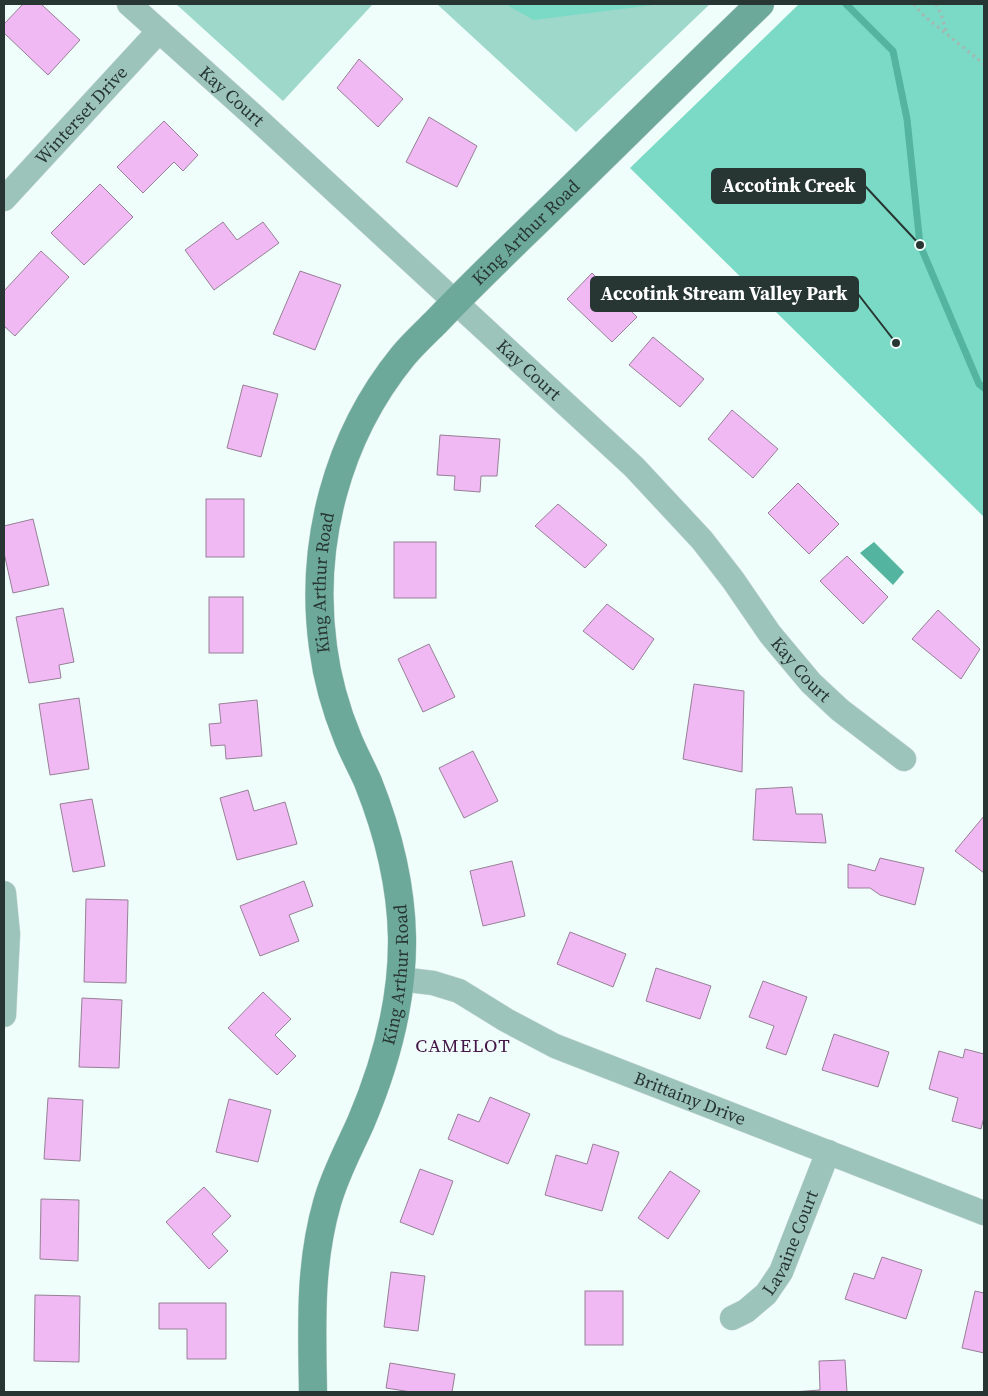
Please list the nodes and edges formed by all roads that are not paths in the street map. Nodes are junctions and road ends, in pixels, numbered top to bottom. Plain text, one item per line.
1 (129, 4) edge
2 (760, 4) edge
3 (159, 31) junction
4 (4, 199) edge
5 (455, 302) junction
6 (904, 759) dead end
7 (4, 893) edge
8 (400, 979) junction
9 (4, 1015) edge
10 (828, 1152) junction
11 (984, 1213) edge
12 (732, 1318) dead end
13 (313, 1392) edge

1 - 3 street, Kay Court
2 - 5 street, King Arthur Road
3 - 4 street, Winterset Drive
3 - 5 street, Kay Court
5 - 6 street, Kay Court
5 - 8 street, King Arthur Road
7 - 9 street
8 - 10 street, Brittainy Drive
8 - 13 street, King Arthur Road
10 - 11 street, Brittainy Drive
10 - 12 street, Lavaine Court

